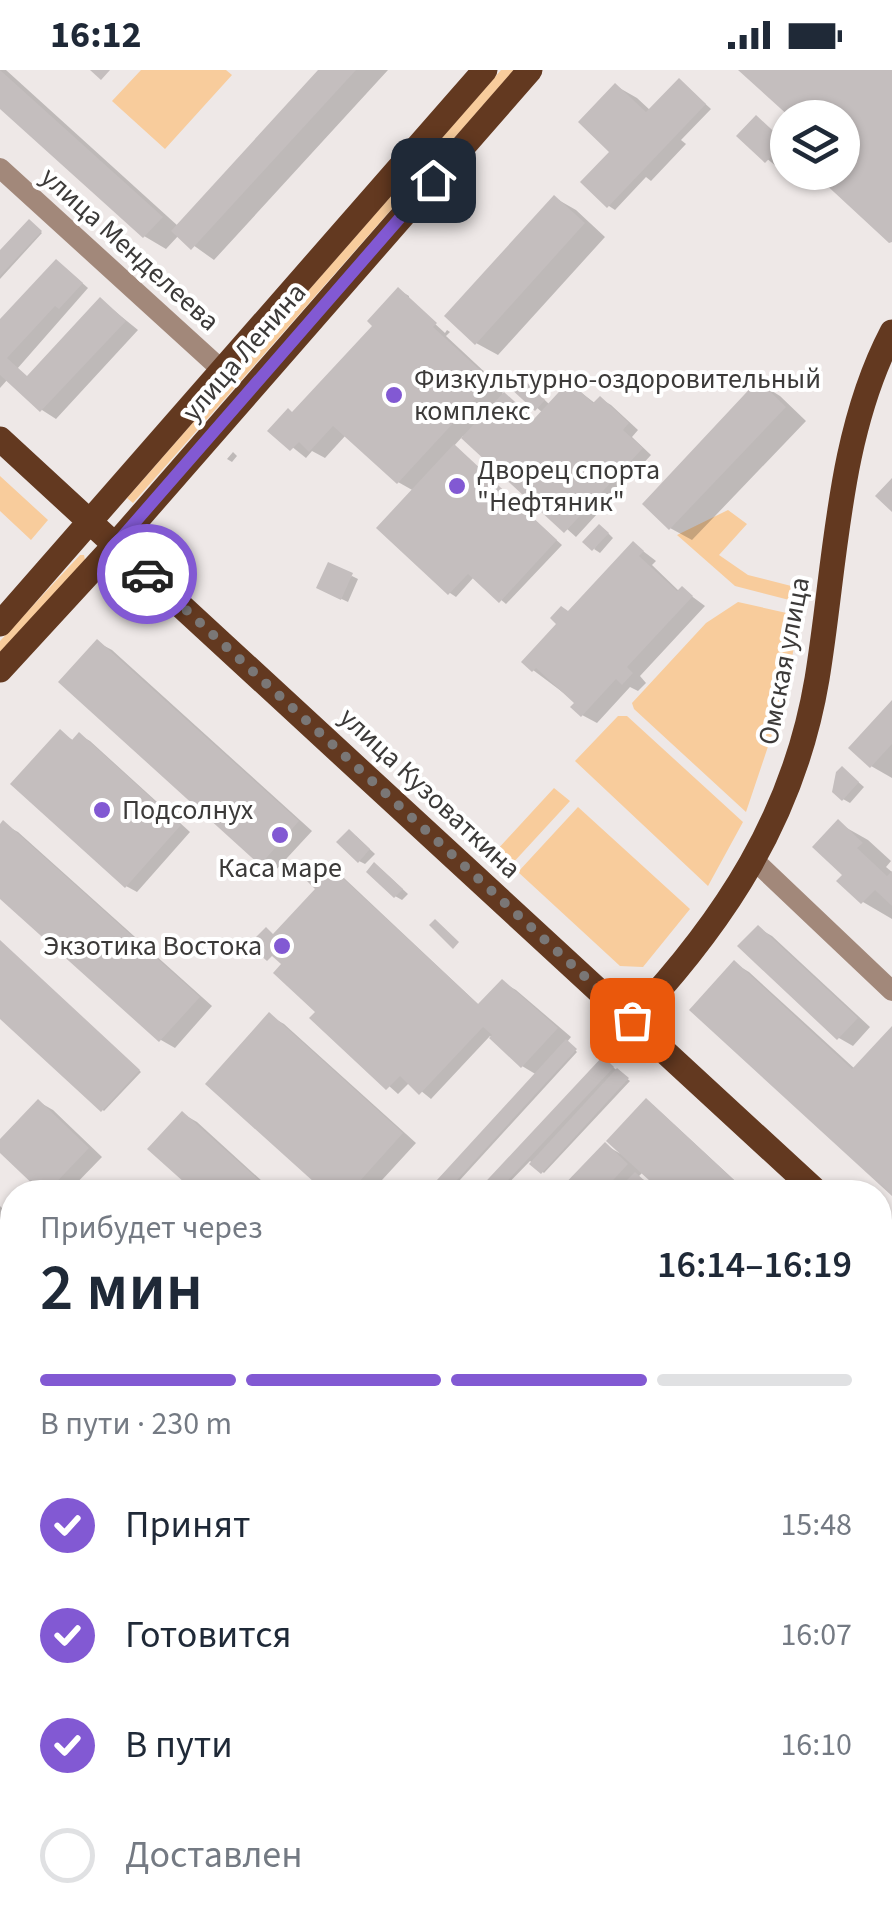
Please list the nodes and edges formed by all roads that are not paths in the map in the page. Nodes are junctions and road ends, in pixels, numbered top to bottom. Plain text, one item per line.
1 (485, 70) edge
2 (530, 70) edge
3 (0, 168) edge
4 (892, 332) edge
5 (222, 371) junction
6 (0, 439) edge
7 (92, 522) junction
8 (116, 544) junction
9 (0, 624) edge
10 (0, 670) edge
11 (755, 861) junction
12 (892, 991) edge
13 (632, 1020) junction
14 (805, 1180) edge

1 - 5 main road, улица Ленина
2 - 8 main road, улица Ленина
3 - 5 street, улица Менделеева
4 - 11 main road, Омская улица
5 - 7 main road, улица Ленина
6 - 7 main road, улица Кузоваткина
7 - 8 main road, улица Кузоваткина
7 - 9 main road, улица Ленина
8 - 10 main road, улица Ленина
8 - 13 main road, улица Кузоваткина
11 - 12 street
11 - 13 main road, Омская улица
13 - 14 main road, улица Кузоваткина

